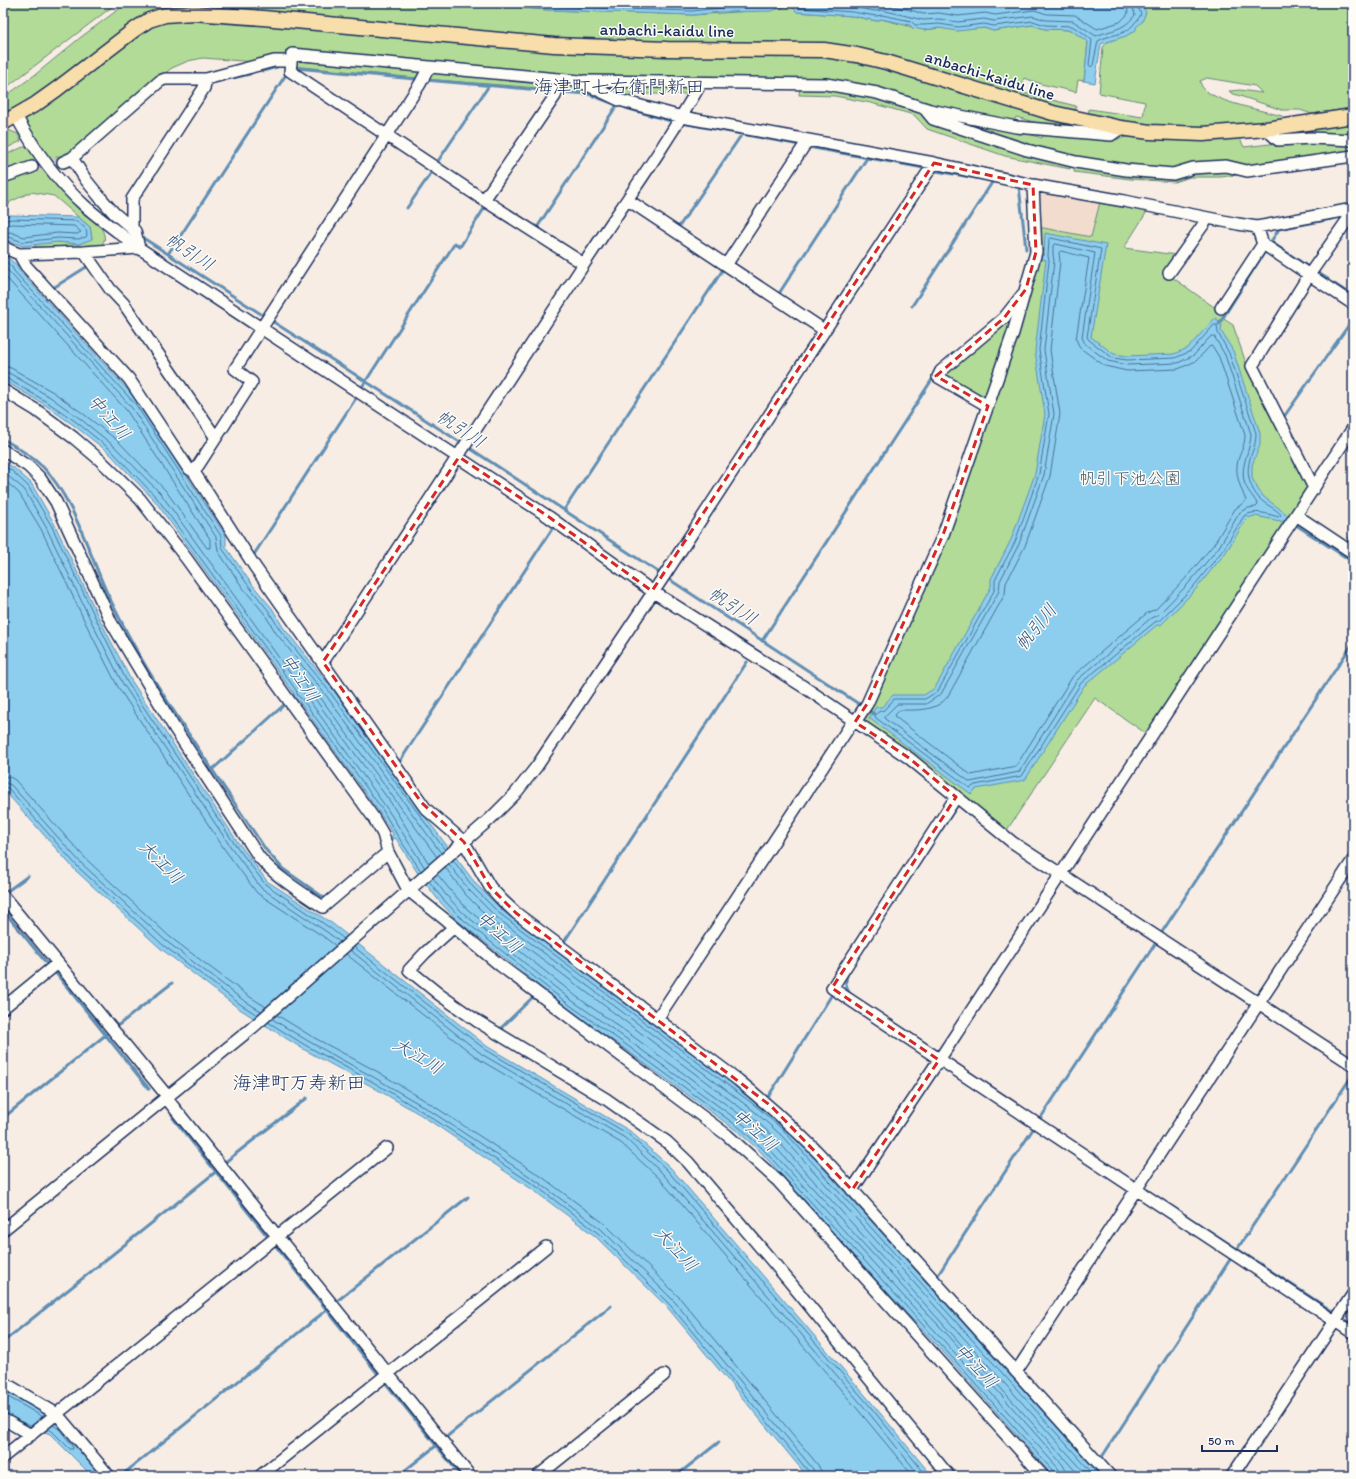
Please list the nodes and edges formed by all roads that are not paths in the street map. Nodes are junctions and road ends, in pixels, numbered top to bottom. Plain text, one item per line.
1 (290, 61) junction
2 (429, 67) junction
3 (206, 79) junction
4 (558, 80) junction
5 (579, 81) junction
6 (701, 83) junction
7 (924, 108) junction
8 (16, 116) junction
9 (1353, 116) edge
10 (682, 117) junction
11 (3, 123) edge
12 (1121, 128) junction
13 (1266, 129) junction
14 (387, 135) junction
15 (808, 140) junction
16 (1353, 140) edge
17 (1353, 156) edge
18 (934, 163) junction
19 (32, 167) tunnel mouth
20 (3, 177) edge
21 (1033, 185) junction
22 (484, 200) junction
23 (628, 200) junction
24 (1353, 209) edge
25 (1353, 212) edge
26 (1208, 218) junction
27 (1257, 227) junction
28 (132, 228) junction
29 (1263, 244) junction
30 (5, 247) edge
31 (139, 248) junction
32 (84, 252) junction
33 (20, 254) junction
34 (584, 264) junction
35 (726, 265) junction
36 (1169, 273) dead end
37 (1309, 275) junction
38 (1026, 289) junction
39 (1353, 304) edge
40 (1221, 308) dead end
41 (262, 326) junction
42 (824, 330) junction
43 (3, 390) edge
44 (988, 406) junction
45 (1353, 428) edge
46 (216, 438) junction
47 (3, 450) edge
48 (460, 455) junction
49 (194, 472) junction
50 (1314, 488) junction
51 (1293, 519) junction
52 (1353, 553) edge
53 (652, 591) junction
54 (323, 662) junction
55 (859, 715) junction
56 (956, 797) junction
57 (462, 844) junction
58 (388, 852) junction
59 (1353, 860) edge
60 (1061, 873) junction
61 (411, 888) junction
62 (3, 896) edge
63 (454, 927) junction
64 (58, 963) junction
65 (1259, 1003) junction
66 (3, 1008) edge
67 (657, 1019) junction
68 (939, 1060) junction
69 (1353, 1065) edge
70 (167, 1098) junction
71 (387, 1148) dead end
72 (1136, 1189) junction
73 (852, 1190) junction
74 (3, 1230) edge
75 (278, 1236) junction
76 (546, 1246) dead end
77 (1353, 1294) edge
78 (1335, 1321) junction
79 (1353, 1332) edge
80 (1016, 1372) junction
81 (387, 1373) junction
82 (664, 1375) dead end
83 (3, 1382) edge
84 (55, 1416) junction
85 (3, 1419) edge
86 (33, 1433) junction
87 (3, 1457) edge
88 (110, 1476) edge
89 (260, 1476) edge
90 (470, 1476) edge
91 (538, 1476) edge
92 (949, 1476) edge
93 (1043, 1476) edge
94 (1110, 1476) edge
95 (1232, 1476) edge

1 - 2 street
1 - 3 street
1 - 14 street
2 - 4 street
2 - 14 street
3 - 28 street
3 - 28 street
4 - 5 street
4 - 22 street
5 - 6 street
5 - 10 street
6 - 7 street
6 - 10 street
7 - 12 street
7 - 17 street
8 - 11 main road, anbachi-kaidu line
8 - 12 main road, anbachi-kaidu line
8 - 31 street
9 - 13 main road, anbachi-kaidu line
10 - 15 street
10 - 23 street
12 - 13 main road, anbachi-kaidu line
13 - 16 street
14 - 22 street
14 - 41 street
15 - 18 street
15 - 35 street
18 - 21 street
18 - 42 street
19 - 20 street
21 - 26 street
21 - 38 street
22 - 34 street
23 - 34 street
23 - 35 street
24 - 27 street
25 - 37 street
26 - 27 street
26 - 36 street
27 - 29 street
28 - 31 street
29 - 37 street
29 - 40 street
30 - 33 street
31 - 32 street
31 - 41 street
32 - 33 street
32 - 46 street
33 - 49 street
34 - 48 street
35 - 42 street
37 - 39 street
37 - 50 street
38 - 44 street
38 - 44 street
41 - 46 street
41 - 48 street
42 - 53 street
43 - 58 street
44 - 55 street
45 - 50 street
46 - 49 street
47 - 58 street
48 - 53 street
48 - 54 street
49 - 54 street
50 - 51 street
51 - 52 street
51 - 60 street
53 - 55 street
53 - 57 street
54 - 57 street
55 - 56 street
55 - 67 street
56 - 60 street
56 - 68 street
57 - 61 street
57 - 67 street
58 - 61 street
59 - 65 street
60 - 65 street
60 - 68 street
61 - 63 street
61 - 70 street
62 - 64 street
63 - 92 street
63 - 93 street
64 - 66 street
64 - 70 street
65 - 69 street
65 - 72 street
67 - 73 street
68 - 72 street
68 - 73 street
70 - 74 street
70 - 75 street
71 - 75 street
72 - 78 street
72 - 80 street
73 - 80 street
75 - 81 street
75 - 84 street
76 - 81 street
77 - 78 street
78 - 79 street
78 - 95 street
80 - 94 street
81 - 89 street
81 - 90 street
82 - 91 street
83 - 84 street
84 - 86 street
84 - 88 street
85 - 86 street
86 - 87 street

